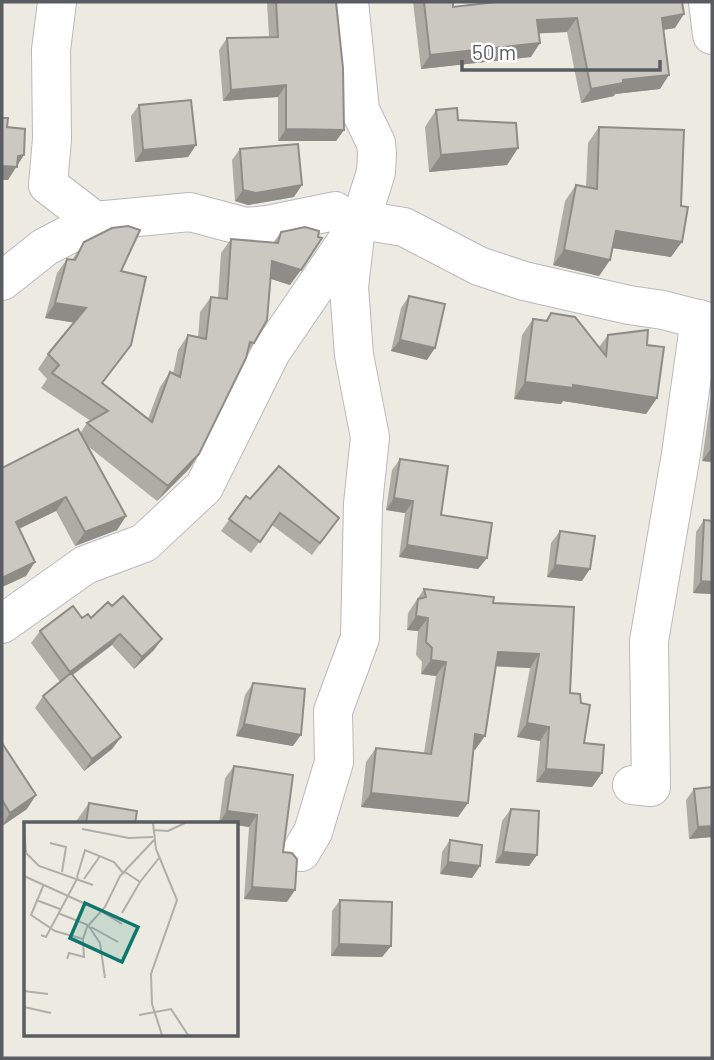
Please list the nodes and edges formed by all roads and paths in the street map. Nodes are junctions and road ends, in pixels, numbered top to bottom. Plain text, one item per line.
1 (57, 2) edge
2 (349, 2) edge
3 (708, 2) edge
4 (712, 35) edge
5 (95, 221) junction
6 (358, 224) junction
7 (2, 281) edge
8 (708, 314) edge
9 (2, 624) edge
10 (632, 785) dead end
11 (302, 852) dead end

1 - 5 street
2 - 6 street
3 - 4 street
5 - 6 street
5 - 7 street
6 - 8 street
6 - 9 street
6 - 11 street
8 - 10 street

